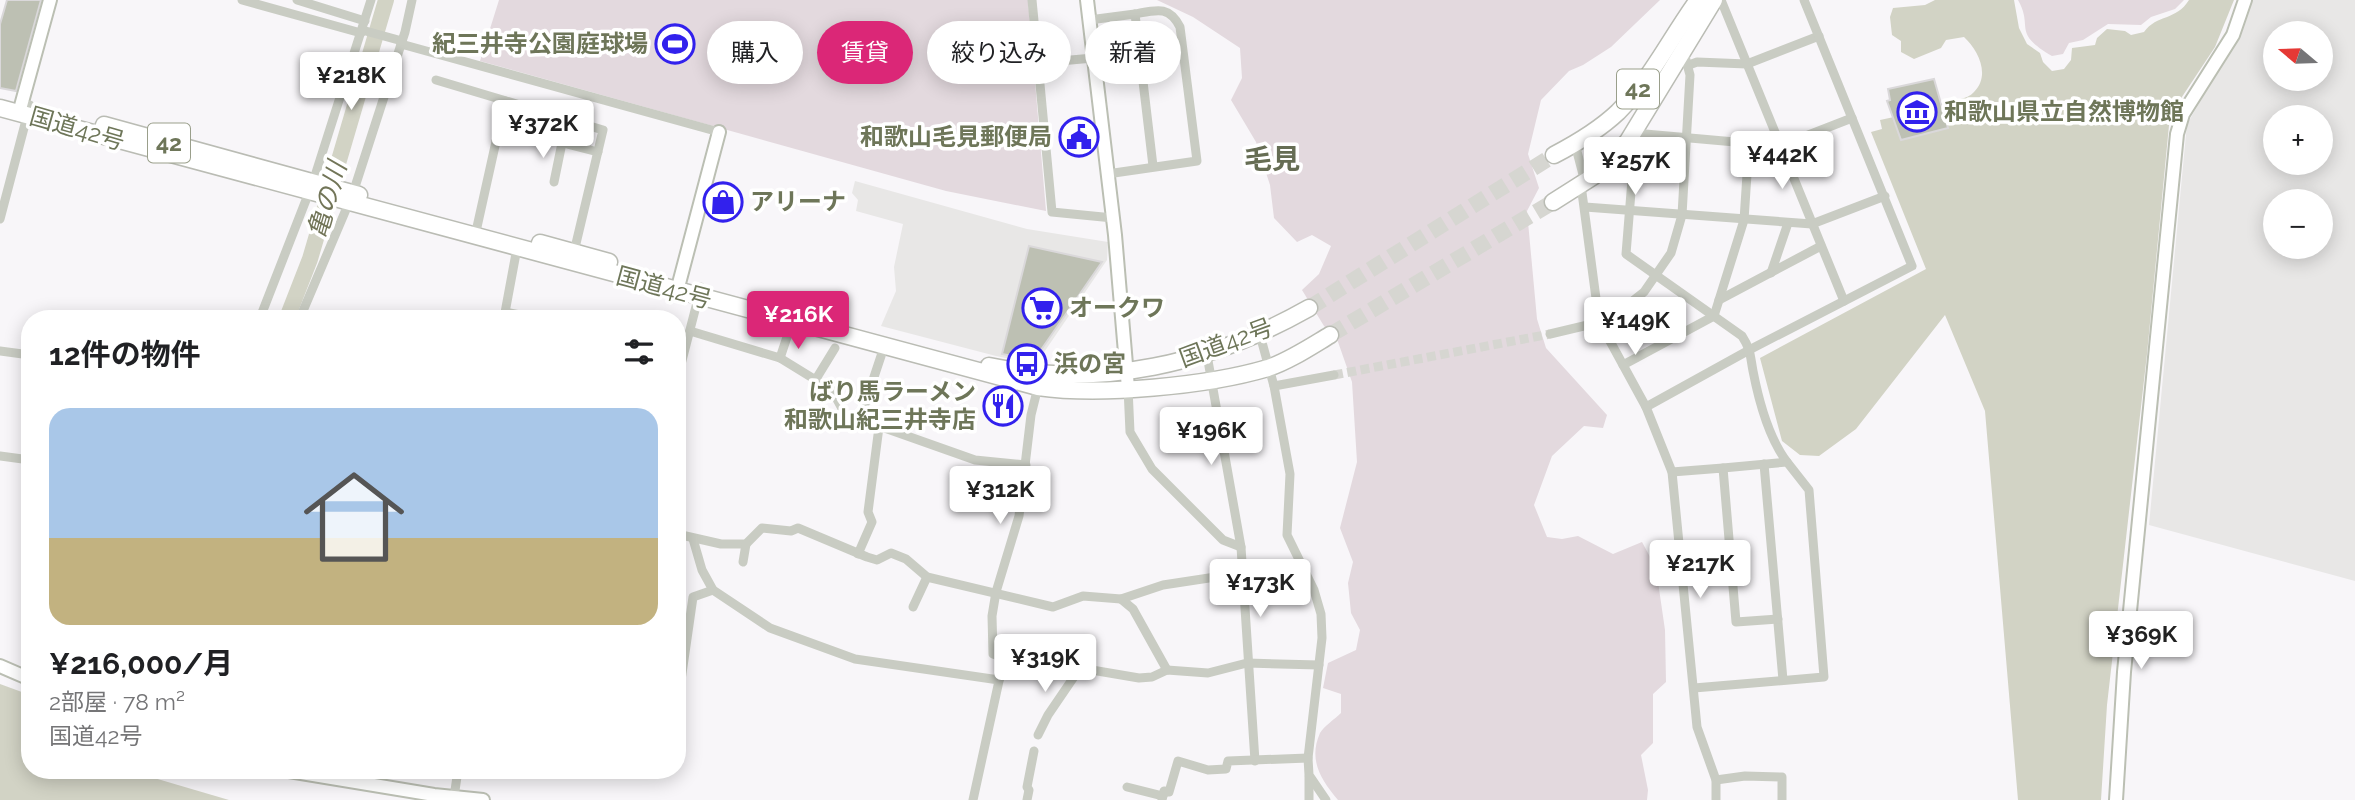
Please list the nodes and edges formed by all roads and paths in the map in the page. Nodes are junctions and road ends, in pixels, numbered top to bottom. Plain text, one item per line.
1 (50, 0) edge
2 (242, 0) edge
3 (297, 0) edge
4 (371, 0) edge
5 (412, 0) edge
6 (1032, 0) edge
7 (1087, 0) edge
8 (1698, 0) edge
9 (1714, 0) edge
10 (1721, 0) edge
11 (1804, 0) edge
12 (2245, 0) edge
13 (1135, 14) junction
14 (1089, 20) joint
15 (1034, 21) edge
16 (363, 28) junction
17 (1676, 32) junction
18 (1819, 37) junction
19 (400, 42) junction
20 (1686, 58) junction
21 (1747, 64) junction
22 (436, 80) dead end
23 (1040, 84) edge
24 (1096, 84) edge
25 (0, 97) edge
26 (505, 101) junction
27 (0, 108) edge
28 (24, 109) junction
29 (1619, 111) junction
30 (1852, 118) junction
31 (520, 132) dead end
32 (719, 132) joint
33 (1633, 134) junction
34 (1686, 139) junction
35 (562, 143) junction
36 (1575, 144) junction
37 (1749, 144) junction
38 (1780, 146) junction
39 (598, 152) junction
40 (1554, 155) tunnel mouth
41 (1153, 166) junction
42 (1107, 174) junction
43 (554, 182) dead end
44 (1583, 183) junction
45 (312, 187) junction
46 (1885, 196) junction
47 (349, 197) junction
48 (1553, 202) tunnel mouth
49 (1586, 207) junction
50 (1629, 212) junction
51 (1682, 215) junction
52 (1113, 218) junction
53 (0, 219) edge
54 (1744, 220) junction
55 (1788, 223) junction
56 (1812, 225) junction
57 (477, 227) junction
58 (1821, 246) junction
59 (517, 248) junction
60 (574, 253) junction
61 (1771, 273) junction
62 (1657, 276) junction
63 (678, 286) junction
64 (700, 292) junction
65 (1719, 300) junction
66 (1844, 301) junction
67 (1309, 308) tunnel mouth
68 (263, 310) edge
69 (303, 310) edge
70 (506, 310) edge
71 (1714, 316) junction
72 (792, 322) junction
73 (1596, 322) junction
74 (690, 331) junction
75 (1550, 334) tunnel mouth
76 (1260, 335) junction
77 (1330, 335) tunnel mouth
78 (686, 346) edge
79 (884, 347) junction
80 (835, 348) dead end
81 (1751, 349) junction
82 (0, 351) edge
83 (21, 354) edge
84 (1207, 355) junction
85 (780, 358) junction
86 (1623, 365) junction
87 (1269, 367) junction
88 (1334, 375) tunnel mouth
89 (816, 379) junction
90 (1127, 380) junction
91 (1210, 380) junction
92 (1274, 386) junction
93 (1038, 387) junction
94 (1646, 407) junction
95 (860, 419) junction
96 (879, 427) junction
97 (0, 456) edge
98 (21, 459) edge
99 (1787, 462) junction
100 (1764, 464) junction
101 (1026, 465) junction
102 (1723, 468) junction
103 (1672, 472) junction
104 (686, 537) edge
105 (692, 539) junction
106 (746, 544) junction
107 (1241, 547) junction
108 (858, 554) junction
109 (743, 562) dead end
110 (1243, 576) junction
111 (927, 577) junction
112 (713, 590) junction
113 (996, 592) junction
114 (1121, 599) junction
115 (913, 607) dead end
116 (1778, 619) junction
117 (686, 646) edge
118 (1003, 657) junction
119 (1247, 663) junction
120 (1319, 665) junction
121 (0, 666) edge
122 (1080, 668) junction
123 (1167, 670) junction
124 (21, 675) edge
125 (999, 680) junction
126 (1783, 680) junction
127 (1694, 688) junction
128 (1038, 735) dead end
129 (1034, 751) dead end
130 (1308, 758) junction
131 (1255, 761) junction
132 (1309, 775) junction
133 (362, 779) edge
134 (457, 779) edge
135 (1716, 780) junction
136 (1128, 788) dead end
137 (454, 797) junction
138 (1162, 798) edge
139 (483, 800) edge
140 (972, 800) edge
141 (1027, 800) edge
142 (1309, 800) edge
143 (1326, 800) edge
144 (1716, 800) edge
145 (1782, 800) edge
146 (2116, 800) edge

1 - 28 street
2 - 16 street
3 - 16 street
4 - 16 street
5 - 19 street
6 - 15 street
7 - 14 street
8 - 17 highway, 42
9 - 20 highway, 42
10 - 21 street
11 - 18 street
12 - 146 street
13 - 14 street
13 - 41 street
13 - 41 street
16 - 19 street
16 - 45 street
17 - 20 street
17 - 29 highway, 42
18 - 21 street
18 - 30 street
19 - 32 street
19 - 47 street
20 - 21 street
20 - 33 highway, 42
20 - 34 street
21 - 38 street
22 - 26 street
23 - 52 street
24 - 42 street
25 - 28 highway, 国道42号 / 42
26 - 39 street
26 - 57 street
27 - 28 highway, 国道42号 / 42
28 - 45 highway, 国道42号 / 42
28 - 53 street
29 - 33 street
29 - 36 highway, 42
30 - 38 street
30 - 46 street
31 - 35 street
32 - 63 street
33 - 34 street
33 - 44 highway, 42
33 - 50 street
34 - 37 street
34 - 51 street
35 - 39 street
35 - 43 street
36 - 40 highway, 42
36 - 44 street
37 - 38 street
37 - 54 street
38 - 56 street
39 - 60 street
41 - 42 street
42 - 52 street
44 - 48 highway, 42
44 - 49 street
45 - 47 highway, 国道42号 / 42
45 - 68 street
46 - 56 street
46 - 66 street
47 - 57 highway, 国道42号 / 42
47 - 59 highway, 国道42号 / 42
47 - 69 street
49 - 50 street
49 - 73 street
50 - 51 street
50 - 62 street
51 - 54 street
51 - 62 street
52 - 90 street
54 - 55 street
54 - 65 street
55 - 56 street
55 - 61 street
56 - 58 street
57 - 60 highway, 国道42号 / 42
58 - 61 street
58 - 66 street
59 - 63 highway, 国道42号 / 42
59 - 70 street
60 - 63 highway, 国道42号 / 42
61 - 65 street
62 - 71 street
62 - 73 street
63 - 64 highway, 国道42号 / 42
64 - 72 highway, 国道42号 / 42
64 - 74 street
64 - 90 highway, 国道42号 / 42
65 - 71 street
66 - 81 street
67 - 76 highway, 国道42号 / 42
71 - 81 street
71 - 86 street
72 - 79 highway, 国道42号 / 42
72 - 85 street
73 - 75 street
73 - 86 street
74 - 78 street
74 - 85 street
76 - 84 highway, 国道42号 / 42
76 - 87 street
77 - 87 highway, 国道42号 / 42
79 - 93 highway, 国道42号 / 42
79 - 95 street
80 - 89 street
81 - 94 street
81 - 99 street
82 - 83 street
84 - 90 highway, 国道42号 / 42
84 - 91 street
85 - 89 street
86 - 94 street
87 - 91 highway, 国道42号 / 42
87 - 92 street
88 - 92 street
89 - 95 street
90 - 91 highway, 国道42号 / 42
90 - 93 highway, 国道42号 / 42
90 - 107 street
91 - 107 street
92 - 120 street
93 - 101 street
94 - 103 street
95 - 96 street
96 - 101 street
96 - 108 street
97 - 98 street
99 - 100 street
99 - 126 street
100 - 102 street
100 - 116 street
101 - 113 street
102 - 103 street
102 - 116 street
103 - 127 street
104 - 105 street
105 - 106 street
105 - 112 street
106 - 108 street
106 - 109 street
107 - 110 street
108 - 111 street
110 - 114 street
110 - 119 street
111 - 113 street
111 - 115 street
112 - 117 street
112 - 125 street
113 - 114 street
113 - 118 street
114 - 123 street
116 - 126 street
118 - 122 street
118 - 125 street
119 - 120 street
119 - 123 street
119 - 131 street
120 - 130 street
121 - 124 street
122 - 123 street
122 - 128 street
125 - 140 street
126 - 127 street
127 - 135 street
129 - 141 street
130 - 131 street
130 - 132 street
131 - 138 street
132 - 142 street
132 - 143 street
133 - 137 street
134 - 137 street
135 - 144 street
135 - 145 street
136 - 138 street
137 - 139 street

